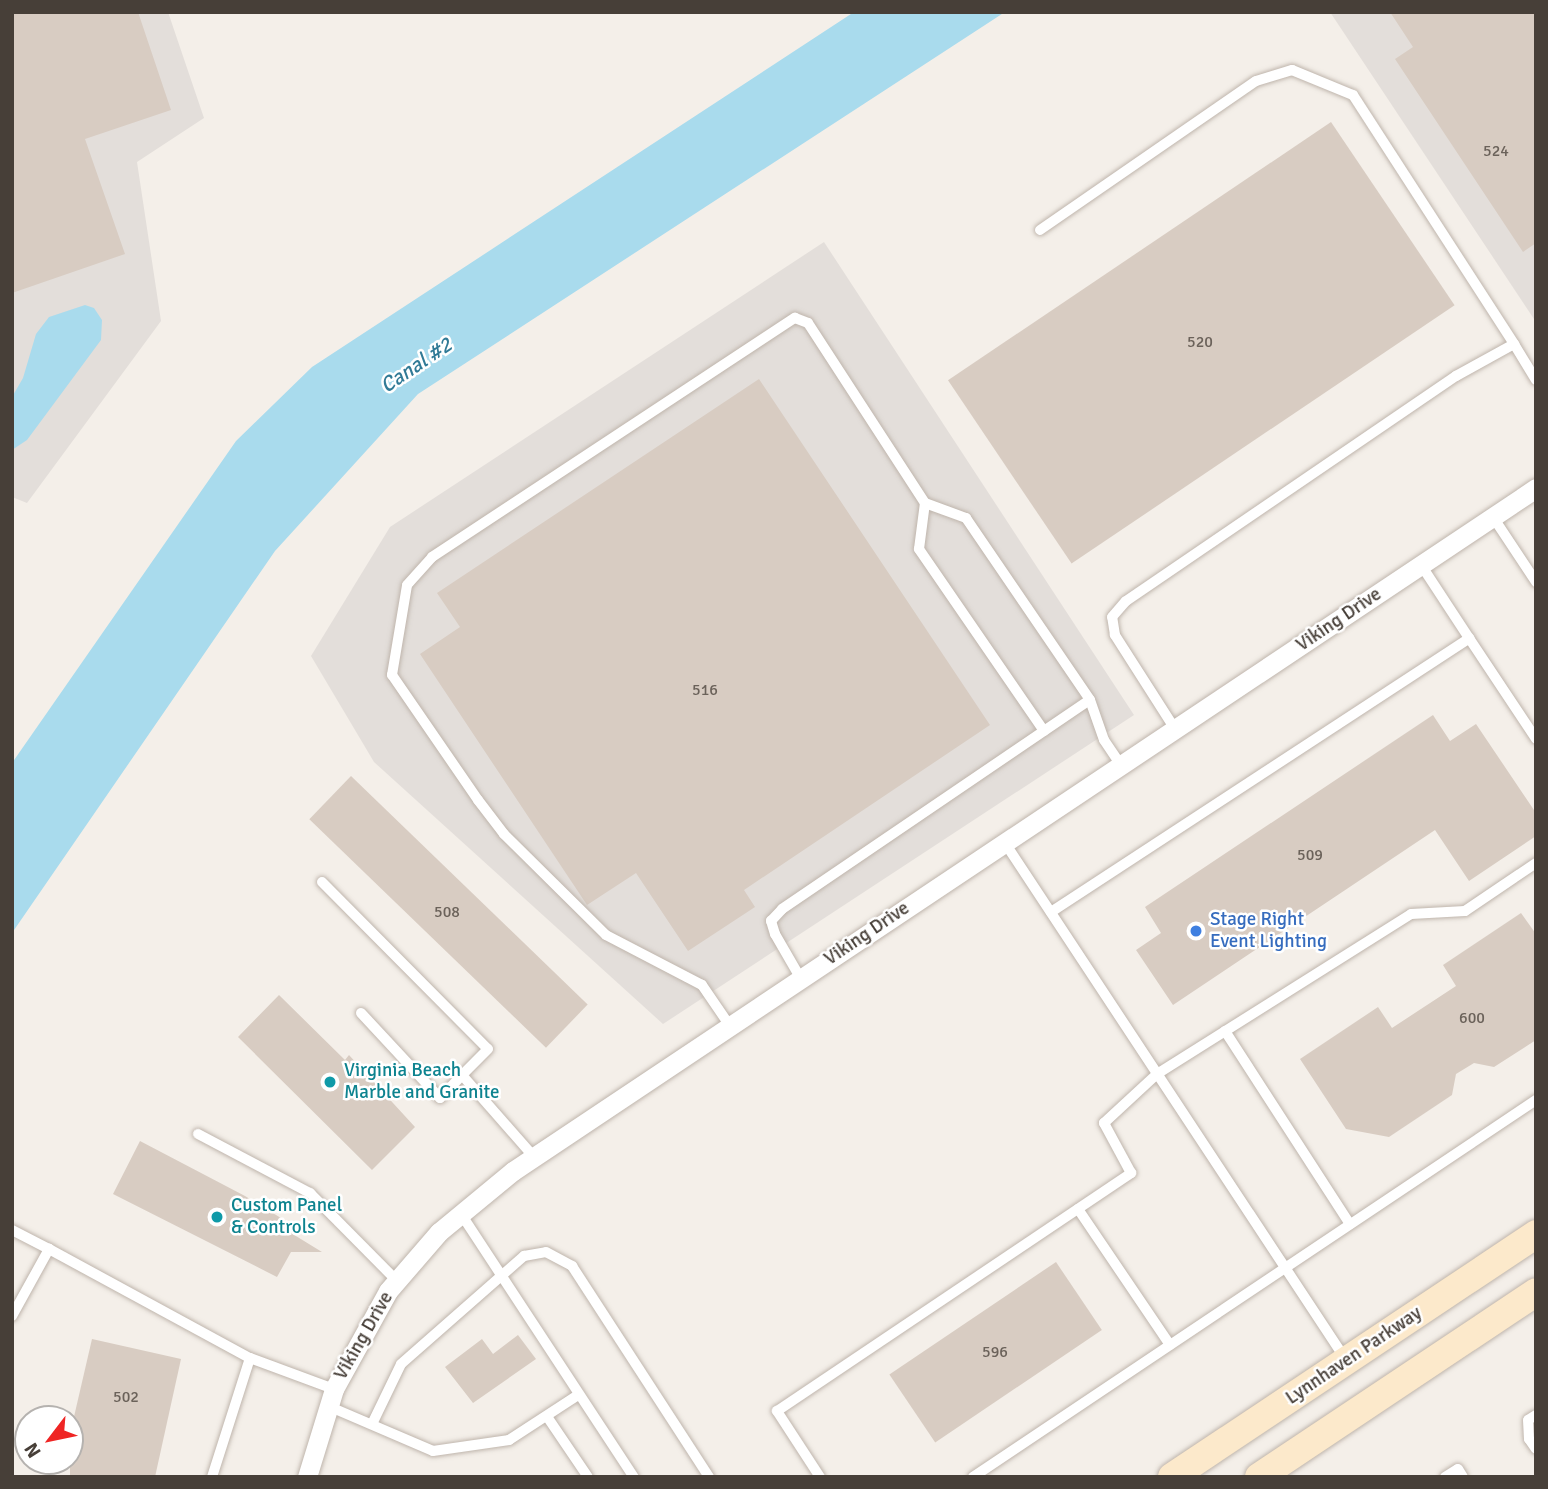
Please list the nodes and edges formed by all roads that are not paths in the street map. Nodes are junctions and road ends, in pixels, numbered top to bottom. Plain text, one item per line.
1 (1040, 230) dead end
2 (1514, 344) junction
3 (1536, 380) edge
4 (1536, 488) edge
5 (925, 503) junction
6 (1493, 517) junction
7 (1421, 565) junction
8 (1536, 582) edge
9 (1469, 638) junction
10 (1090, 700) junction
11 (1175, 729) junction
12 (1044, 731) junction
13 (1536, 739) edge
14 (1121, 765) junction
15 (1005, 843) junction
16 (1536, 863) edge
17 (322, 882) dead end
18 (1051, 912) junction
19 (801, 979) junction
20 (361, 1013) dead end
21 (730, 1026) junction
22 (1225, 1031) junction
23 (1157, 1074) junction
24 (462, 1075) junction
25 (1536, 1100) edge
26 (198, 1134) dead end
27 (534, 1157) junction
28 (1078, 1209) junction
29 (461, 1214) junction
30 (1350, 1224) junction
31 (12, 1230) edge
32 (1536, 1234) edge
33 (49, 1249) junction
34 (1285, 1267) junction
35 (502, 1274) junction
36 (397, 1281) junction
37 (1536, 1292) edge
38 (12, 1316) edge
39 (1170, 1345) junction
40 (250, 1358) junction
41 (1347, 1360) junction
42 (578, 1395) junction
43 (331, 1397) junction
44 (548, 1418) junction
45 (1532, 1418) edge
46 (373, 1422) junction
47 (1536, 1448) edge
48 (212, 1477) edge
49 (307, 1477) edge
50 (588, 1477) edge
51 (634, 1477) edge
52 (709, 1477) edge
53 (820, 1477) edge
54 (973, 1477) edge
55 (1172, 1477) edge
56 (1259, 1477) edge
57 (1446, 1477) edge
58 (1463, 1477) edge

1 - 2 lane
2 - 3 lane
2 - 11 lane
4 - 6 street, Viking Drive
5 - 10 lane
5 - 12 lane
5 - 21 lane
6 - 7 street, Viking Drive
6 - 8 lane
7 - 9 lane
7 - 11 street, Viking Drive
9 - 13 lane
9 - 18 lane
10 - 12 lane
10 - 14 lane
11 - 14 street, Viking Drive
12 - 19 lane
14 - 15 street, Viking Drive
15 - 18 lane
15 - 19 street, Viking Drive
16 - 22 lane
17 - 24 lane
18 - 23 lane
19 - 21 street, Viking Drive
20 - 24 lane
21 - 27 street, Viking Drive
22 - 23 lane
22 - 30 lane
23 - 28 lane
23 - 34 lane
24 - 27 lane
25 - 30 lane
26 - 36 lane
27 - 29 street, Viking Drive
28 - 39 lane
28 - 53 lane
29 - 35 lane
29 - 36 street, Viking Drive
30 - 34 lane
31 - 33 lane
32 - 41 main road, Lynnhaven Parkway
33 - 38 lane
33 - 40 lane
34 - 39 lane
34 - 41 lane
35 - 42 lane
35 - 46 lane
35 - 52 lane
36 - 43 street, Viking Drive
37 - 56 main road
39 - 54 lane
40 - 43 lane
40 - 48 lane
41 - 55 main road, Lynnhaven Parkway
42 - 44 lane
42 - 51 lane
43 - 46 lane
43 - 49 street, Viking Drive
44 - 46 lane
44 - 50 lane
45 - 47 lane
57 - 58 lane

